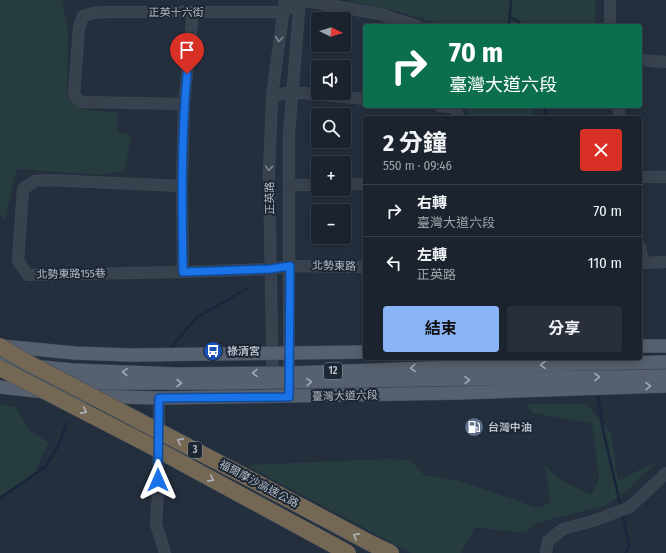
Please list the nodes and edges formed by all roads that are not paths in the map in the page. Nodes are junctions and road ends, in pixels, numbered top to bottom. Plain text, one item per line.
1 (285, 0) edge
2 (300, 0) edge
3 (610, 0) edge
4 (193, 12) junction
5 (283, 12) junction
6 (411, 24) edge
7 (610, 24) edge
8 (642, 60) edge
9 (666, 62) edge
10 (292, 92) junction
11 (272, 96) junction
12 (363, 99) edge
13 (184, 104) junction
14 (666, 176) edge
15 (642, 177) edge
16 (351, 184) edge
17 (363, 184) edge
18 (288, 185) junction
19 (311, 185) edge
20 (182, 186) junction
21 (666, 262) edge
22 (642, 263) edge
23 (290, 266) junction
24 (363, 267) edge
25 (270, 269) junction
26 (183, 272) junction
27 (0, 346) edge
28 (642, 346) edge
29 (666, 346) edge
30 (290, 352) junction
31 (363, 352) edge
32 (272, 353) junction
33 (666, 362) edge
34 (0, 363) edge
35 (0, 368) edge
36 (0, 376) edge
37 (666, 376) edge
38 (273, 378) junction
39 (290, 378) junction
40 (666, 386) edge
41 (0, 387) edge
42 (273, 397) junction
43 (289, 397) junction
44 (159, 398) junction
45 (666, 473) edge
46 (165, 553) edge
47 (348, 553) edge
48 (391, 553) edge
49 (546, 553) edge

1 - 5 street, 正英路
2 - 5 street
2 - 6 street
2 - 10 street, 正英路
3 - 7 street
4 - 5 street, 正英十六街
4 - 13 street
4 - 13 street, 正英十六街
5 -> 11 street, 正英路
8 - 9 street
10 - 11 street
10 - 12 street
10 - 18 street, 正英路
11 -> 25 street, 正英路
13 - 20 street
14 - 15 street
16 - 17 street
18 - 19 street
18 - 23 street, 正英路
20 - 26 street
20 - 26 street, 北勢東路155巷
21 - 22 street
23 - 24 street, 北勢東路
23 - 25 street, 北勢東路
23 - 30 street, 正英路
25 - 26 street, 北勢東路
25 - 32 street, 正英路
27 - 32 main road, 12
48 -> 27 highway, 福爾摩沙高速公路 / 3, bridge
28 - 29 main road
30 - 31 main road, 12
30 - 32 main road, 12
30 - 39 street, 正英路
32 - 38 street, 正英路
33 -> 39 main road, 臺灣大道六段 / 12
38 -> 34 main road, 臺灣大道六段 / 12
35 -> 47 highway, 福爾摩沙高速公路 / 3, bridge
36 -> 38 main road, 臺灣大道六段 / 12
39 -> 37 main road, 臺灣大道六段 / 12
38 - 39 main road, 臺灣大道六段 / 12
38 - 42 street, 正英路
39 - 43 street, 正英路
43 -> 40 main road, 臺灣大道六段
41 - 44 main road, 臺灣大道六段
42 - 43 main road, 臺灣大道六段
42 - 44 main road, 臺灣大道六段
44 - 46 street
45 - 49 street

